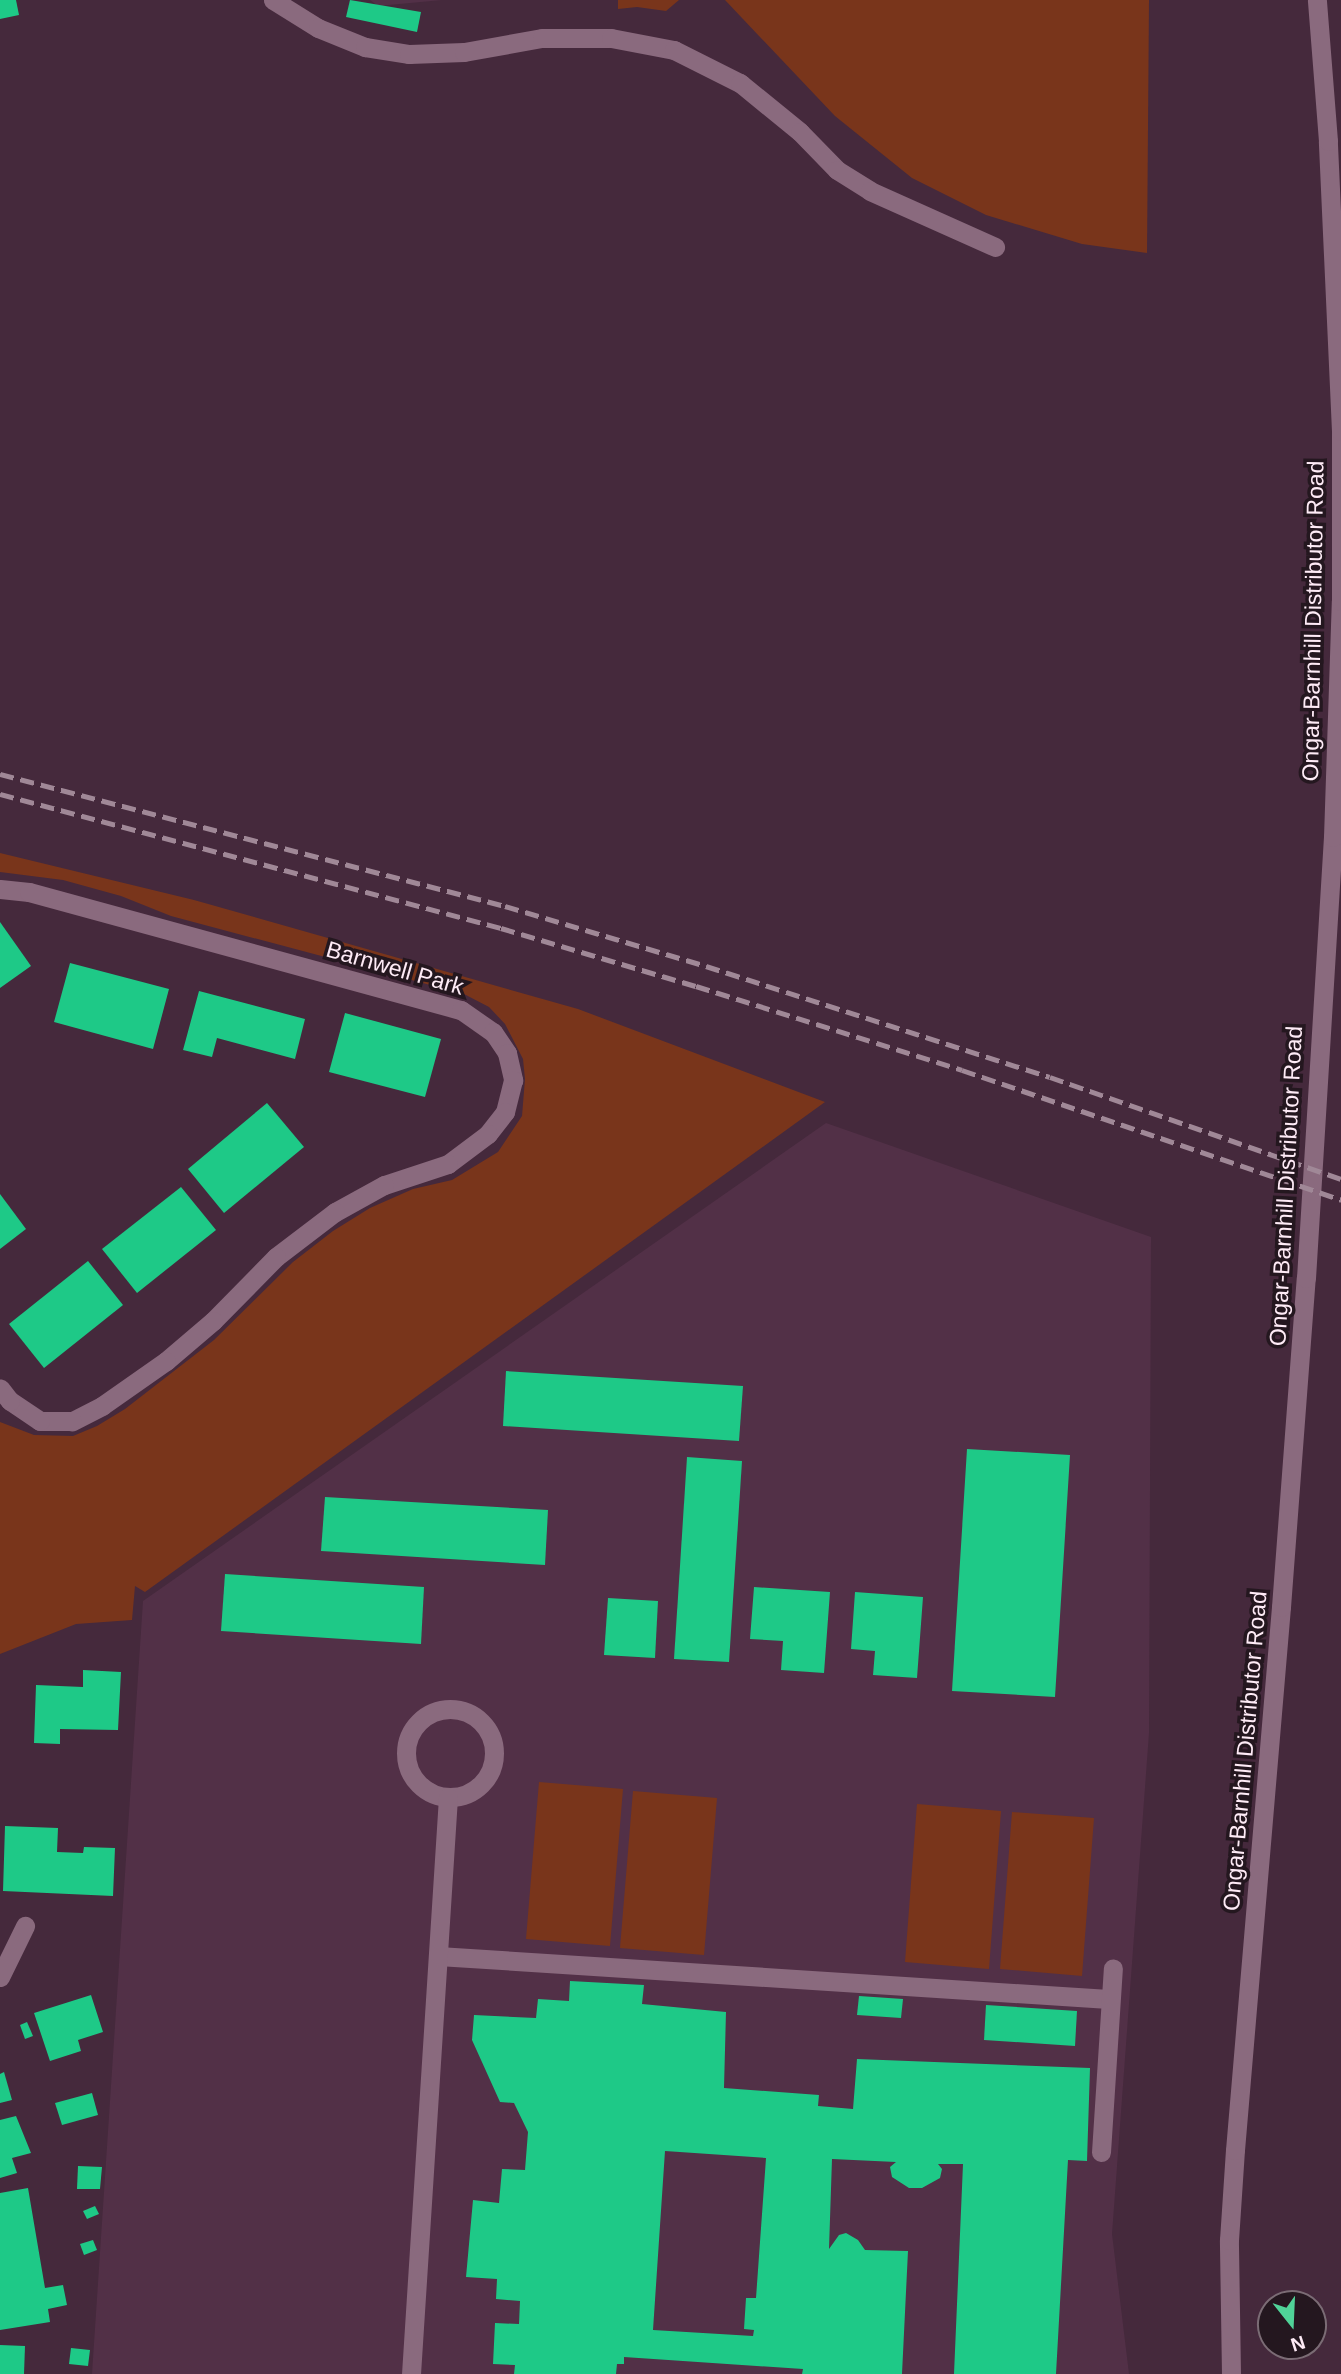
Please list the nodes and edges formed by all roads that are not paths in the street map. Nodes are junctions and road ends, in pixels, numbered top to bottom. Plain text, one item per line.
1 (273, 0) edge
2 (1317, 0) edge
3 (995, 247) dead end
4 (0, 889) edge
5 (0, 1388) edge
6 (448, 1797) junction
7 (25, 1926) dead end
8 (438, 1956) junction
9 (1113, 1968) dead end
10 (0, 1978) edge
11 (1109, 1999) junction
12 (1101, 2152) dead end
13 (411, 2374) edge
14 (1231, 2374) edge

1 - 3 street
2 - 14 street, Ongar-Barnhill Distributor Road
4 - 5 street, Barnwell Park
6 - 6 street
6 - 8 street
7 - 10 street
8 - 11 street
8 - 13 street
9 - 11 street
11 - 12 street

